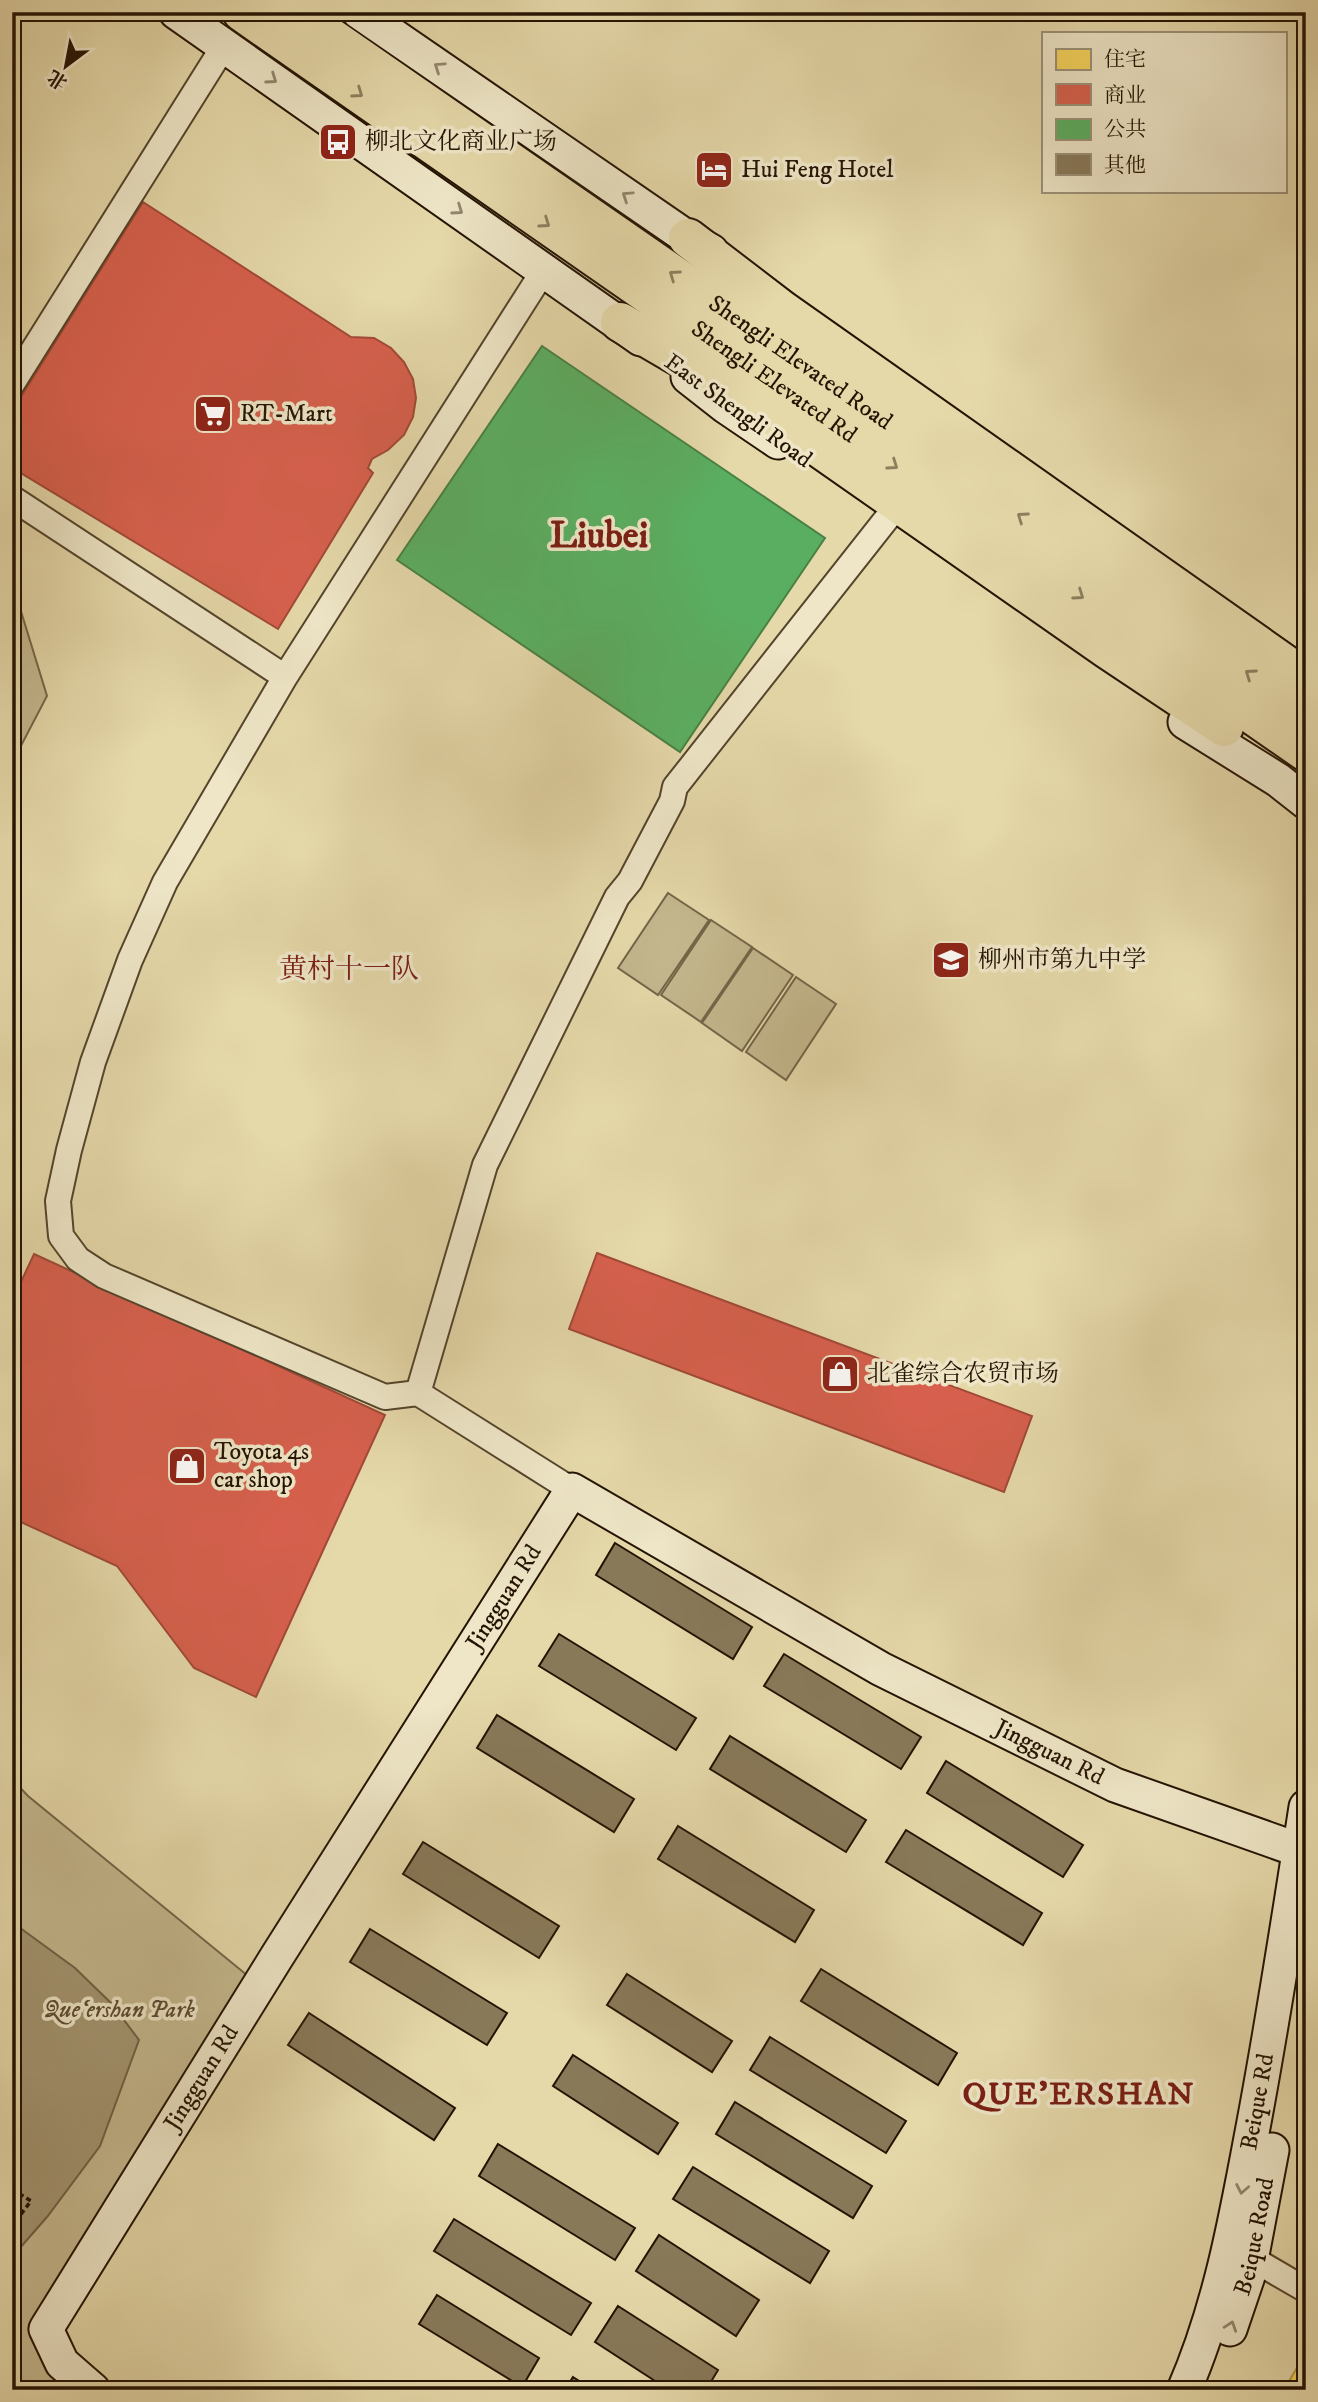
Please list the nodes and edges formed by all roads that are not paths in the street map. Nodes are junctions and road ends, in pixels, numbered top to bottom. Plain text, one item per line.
1 (176, 12) edge
2 (242, 12) edge
3 (294, 12) edge
4 (359, 12) edge
5 (224, 46) junction
6 (688, 238) junction
7 (544, 270) junction
8 (620, 322) junction
9 (12, 384) edge
10 (12, 498) edge
11 (888, 517) junction
12 (1306, 668) edge
13 (285, 677) junction
14 (1306, 679) edge
15 (1306, 713) edge
16 (1306, 752) edge
17 (1306, 779) edge
18 (1306, 802) edge
19 (418, 1392) junction
20 (572, 1490) junction
21 (1306, 1807) edge
22 (1299, 1850) junction
23 (1306, 1953) edge
24 (1240, 2252) junction
25 (1306, 2290) edge
26 (93, 2390) edge
27 (1184, 2390) edge
28 (1206, 2390) edge

1 - 5 street, East Shengli Road
2 -> 16 main road, Shengli Elevated Rd
15 -> 3 main road, Shengli Elevated Road
6 -> 4 street
5 -> 7 street, East Shengli Road
5 - 9 street
6 - 12 street
6 - 14 main road
7 - 8 street, East Shengli Road
7 - 13 street
8 - 11 street, East Shengli Road
8 - 17 main road
10 - 13 street
11 - 18 street, East Shengli Road
11 - 19 street
13 - 19 street
19 - 20 street
20 - 22 street, Jingguan Rd
20 - 26 street, Jingguan Rd
21 - 22 street, Beique Rd
22 -> 24 street, Beique Rd
23 - 24 street, Beique Road
24 - 25 street
24 - 27 street, Beique Rd
28 -> 24 street, Beique Road

